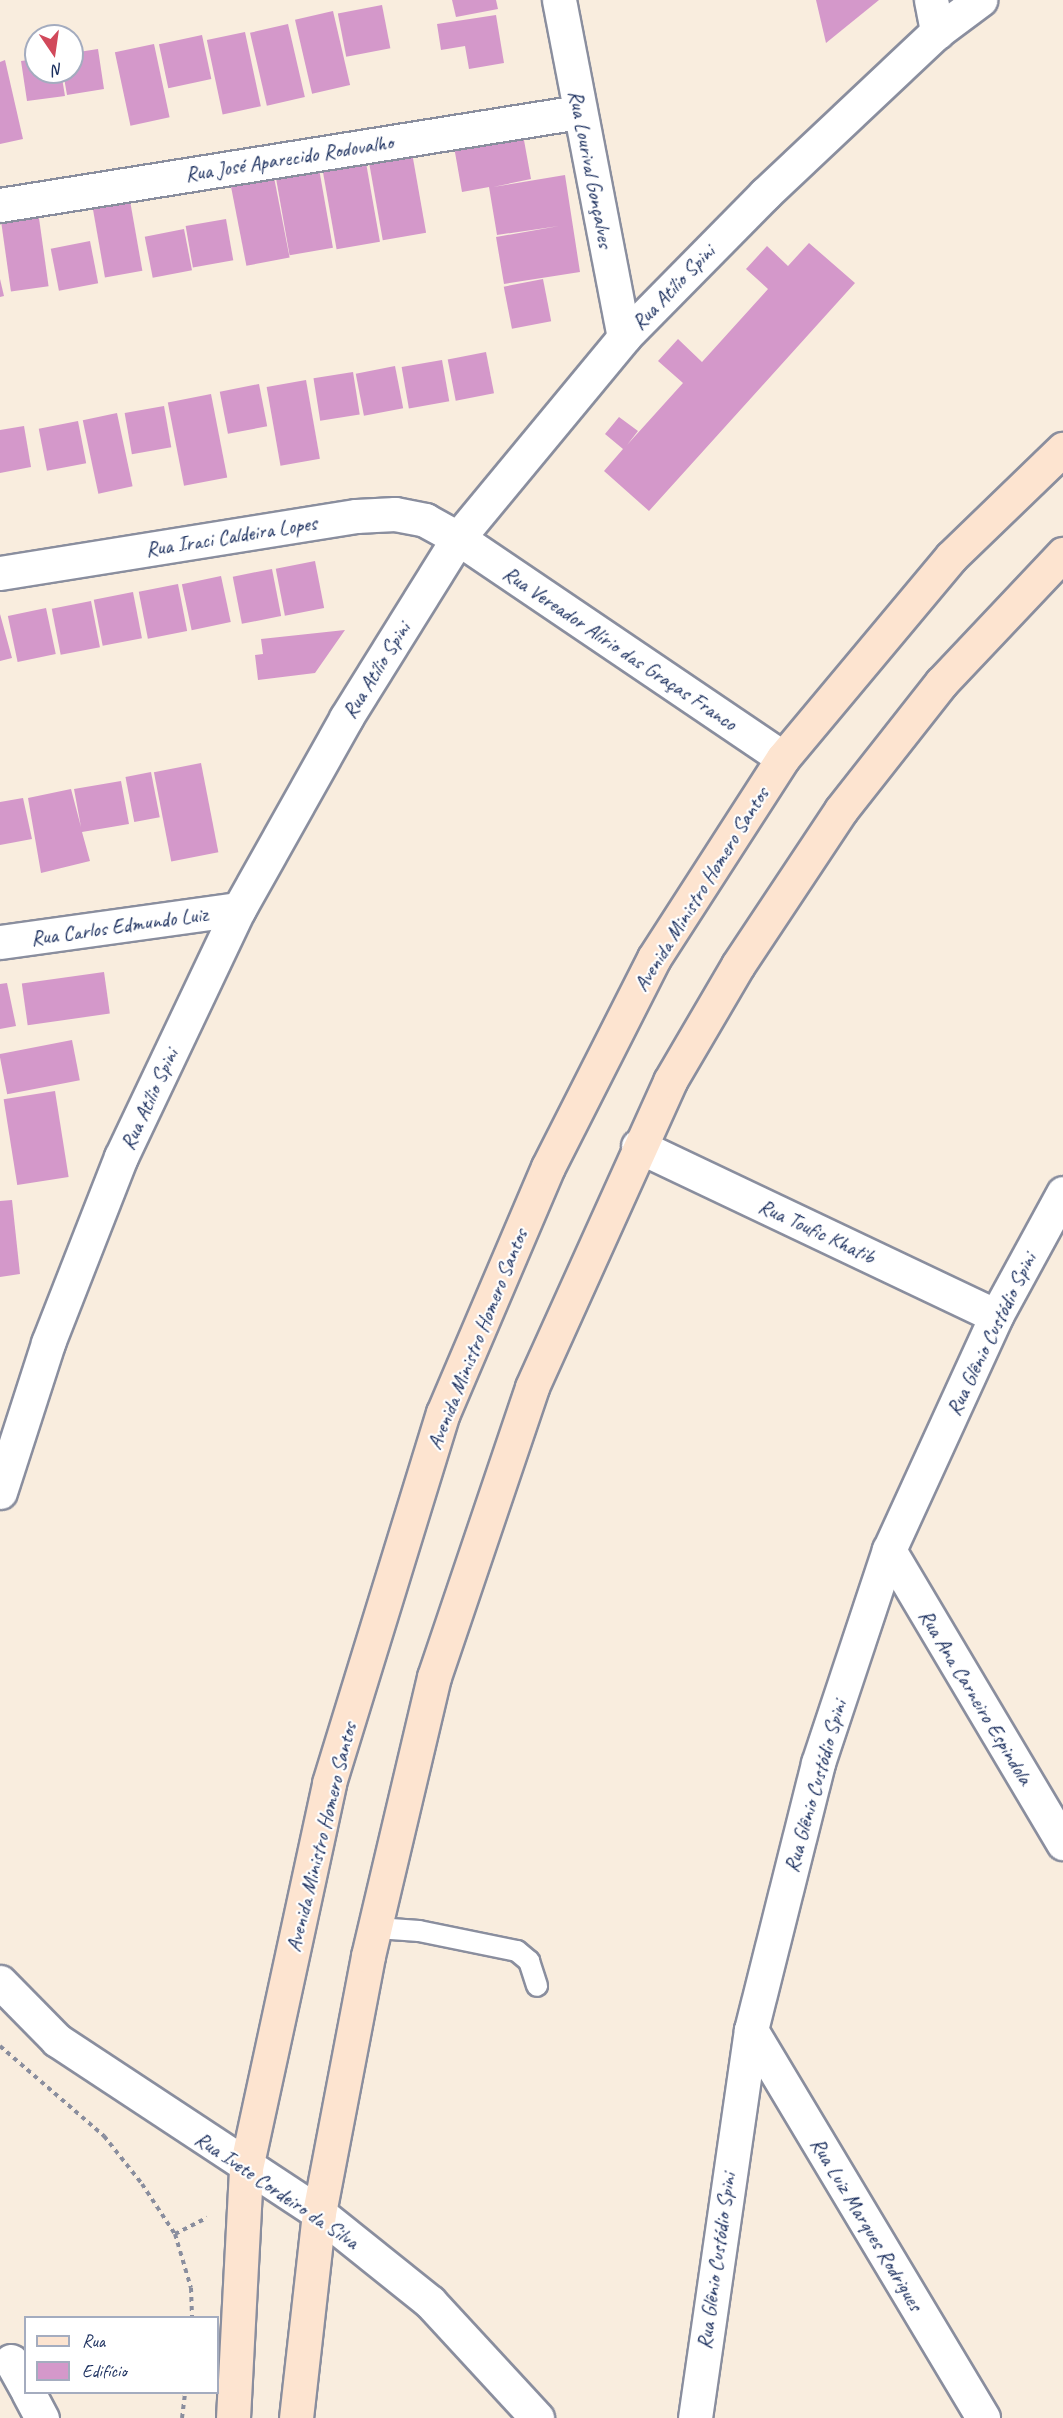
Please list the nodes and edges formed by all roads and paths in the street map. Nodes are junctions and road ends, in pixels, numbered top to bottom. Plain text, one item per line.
1 (559, 0) edge
2 (931, 0) edge
3 (980, 0) edge
4 (937, 32) junction
5 (579, 112) junction
6 (0, 205) edge
7 (624, 337) junction
8 (1063, 449) edge
9 (458, 538) junction
10 (1063, 554) edge
11 (0, 573) edge
12 (783, 758) junction
13 (239, 909) junction
14 (0, 942) edge
15 (638, 1146) junction
16 (1063, 1194) edge
17 (996, 1316) junction
18 (0, 1492) edge
19 (889, 1550) junction
20 (1063, 1843) edge
21 (377, 1928) junction
22 (0, 1982) edge
23 (537, 1986) dead end
24 (751, 2030) junction
25 (0, 2046) edge
26 (246, 2168) junction
27 (319, 2213) junction
28 (192, 2316) edge
29 (29, 2394) edge
30 (185, 2394) edge
31 (42, 2418) edge
32 (182, 2418) edge
33 (233, 2418) edge
34 (296, 2418) edge
35 (537, 2418) edge
36 (694, 2418) edge
37 (983, 2418) edge

1 - 5 street, Rua Lourival Gonçalves
2 - 4 street
3 - 4 street, Rua Atílio Spini
4 - 7 street, Rua Atílio Spini
5 - 6 street, Rua José Aparecido Rodovalho
5 - 7 street, Rua Lourival Gonçalves
7 - 9 street, Rua Atílio Spini
8 - 12 street, Avenida Ministro Homero Santos
9 - 11 street, Rua Iraci Caldeira Lopes
9 - 12 street, Rua Vereador Alírio das Graças Franco
9 - 13 street, Rua Atílio Spini
10 - 15 street
12 - 26 street, Avenida Ministro Homero Santos
13 - 14 street, Rua Carlos Edmundo Luiz
13 - 18 street, Rua Atílio Spini
15 - 17 street, Rua Toufic Khatib
15 - 21 street
16 - 17 street, Rua Glênio Custódio Spini
17 - 19 street, Rua Glênio Custódio Spini
19 - 20 street, Rua Ana Carneiro Espindola
19 - 24 street, Rua Glênio Custódio Spini
21 - 23 lane
21 - 27 street
22 - 26 street, Rua Ivete Cordeiro da Silva
24 - 36 street, Rua Glênio Custódio Spini
24 - 37 street, Rua Luiz Marques Rodrigues
25 - 28 path
26 - 27 street, Rua Ivete Cordeiro da Silva
26 - 33 street, Avenida Ministro Homero Santos
27 - 34 street
27 - 35 street, Rua Ivete Cordeiro da Silva
29 - 31 street
30 - 32 path

